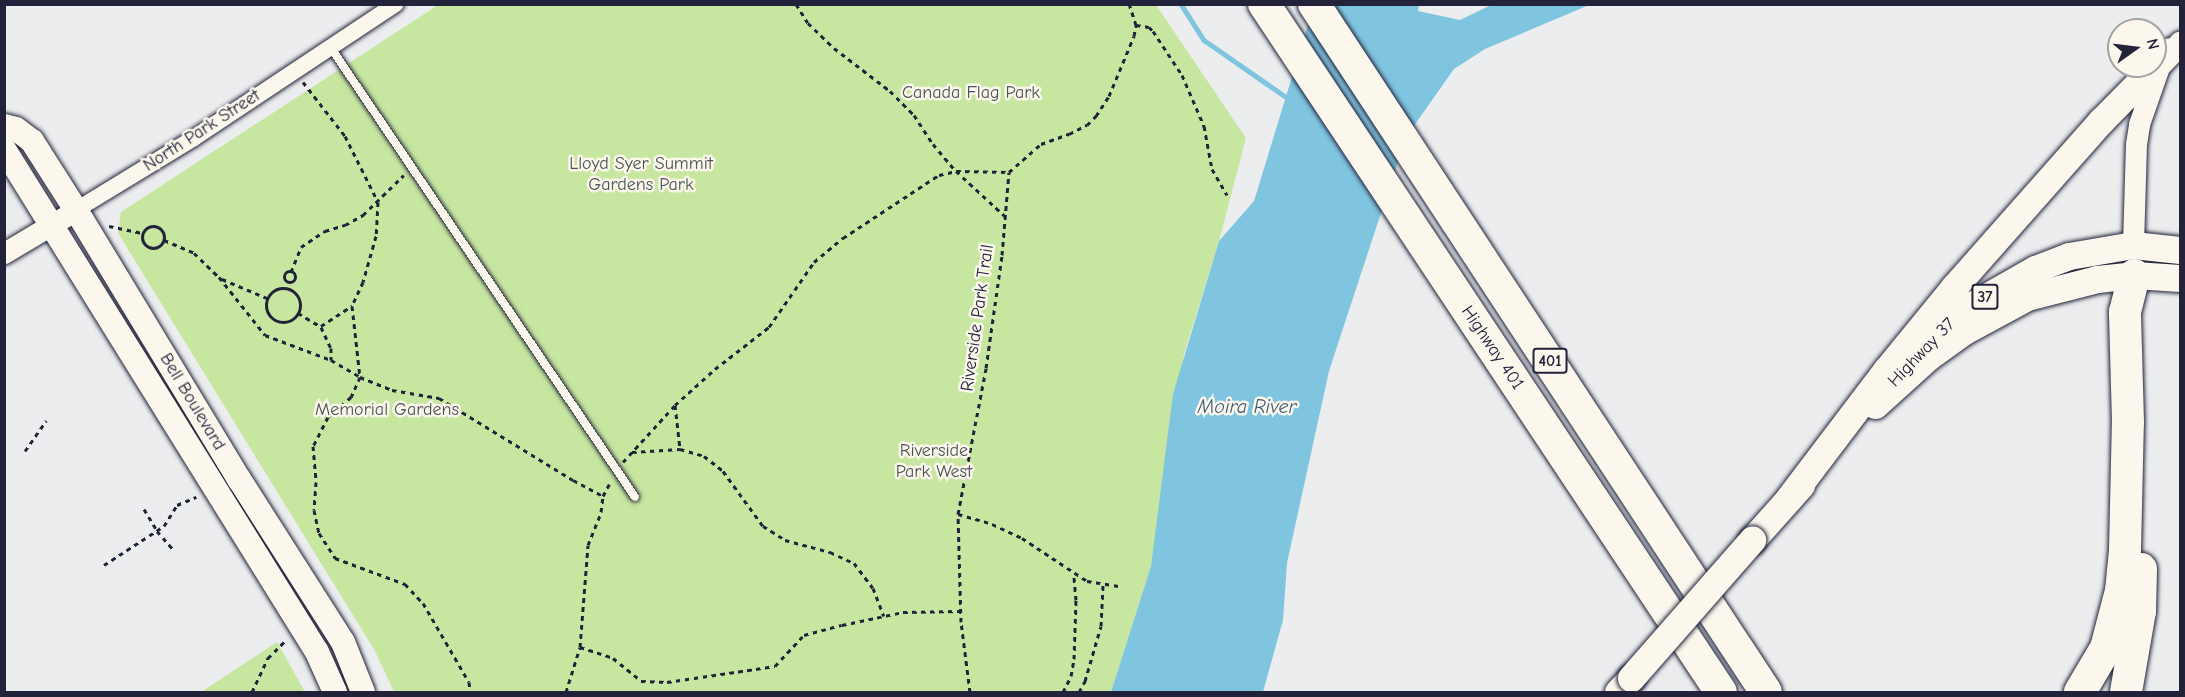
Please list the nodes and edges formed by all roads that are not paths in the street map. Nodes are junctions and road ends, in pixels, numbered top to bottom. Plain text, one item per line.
1 (396, 4) edge
2 (1264, 4) edge
3 (1314, 4) edge
4 (2176, 46) edge
5 (331, 48) junction
6 (4, 126) edge
7 (4, 149) edge
8 (76, 210) junction
9 (52, 222) junction
10 (2133, 245) junction
11 (2181, 250) edge
12 (4, 253) edge
13 (2134, 275) junction
14 (2181, 278) edge
15 (1871, 408) junction
16 (635, 497) dead end
17 (1789, 498) junction
18 (1632, 559) junction
19 (1682, 563) junction
20 (1624, 685) edge
21 (335, 693) edge
22 (363, 693) edge
23 (1709, 693) edge
24 (1720, 693) edge
25 (1766, 693) edge
26 (1790, 693) edge
27 (2080, 693) edge
28 (2126, 693) edge

1 - 5 street, North Park Street
2 - 18 highway, Highway 401 / 401
3 - 19 highway, 401
4 - 10 street
4 - 17 main road
5 - 8 street, North Park Street
5 - 16 lane
6 - 8 main road, Bell Boulevard
7 - 9 main road, Bell Boulevard
8 - 9 street, North Park Street
8 - 22 main road, Bell Boulevard
9 - 12 street, North Park Street
9 - 21 main road, Bell Boulevard
10 - 11 main road, Highway 37 / 37
10 - 13 main road
10 - 15 main road, Highway 37 / 37
13 - 14 main road, Highway 37 / 37
13 - 15 main road, Highway 37 / 37
13 - 27 highway
13 - 28 highway
15 - 17 main road, Highway 37 / 37
17 - 20 main road, Highway 37 / 37, bridge
18 - 23 highway
18 - 24 highway, Highway 401 / 401
19 - 25 highway, 401
19 - 26 highway

